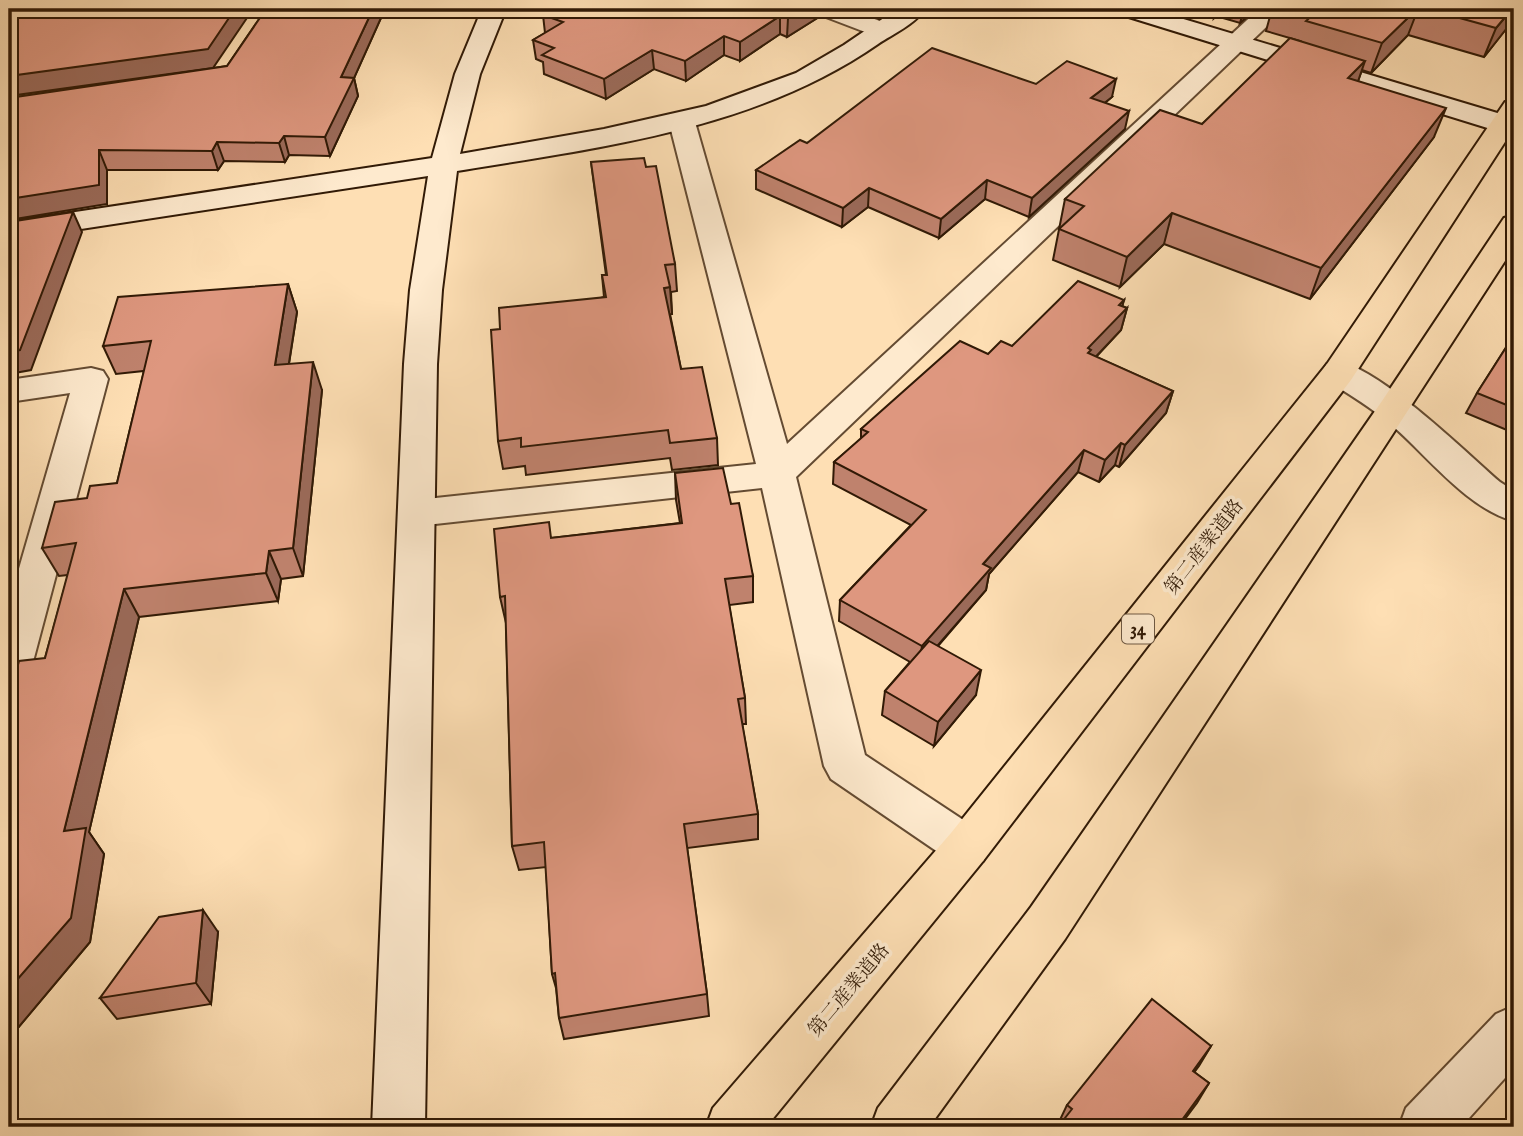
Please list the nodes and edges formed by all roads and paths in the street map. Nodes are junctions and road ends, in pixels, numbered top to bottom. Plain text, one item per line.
1 (494, 9) edge
2 (826, 9) edge
3 (914, 9) edge
4 (1127, 9) edge
5 (1273, 9) edge
6 (883, 30) junction
7 (1235, 44) junction
8 (1509, 116) edge
9 (682, 122) junction
10 (443, 165) junction
11 (1514, 224) edge
12 (9, 231) edge
13 (1339, 372) junction
14 (9, 391) edge
15 (1394, 409) junction
16 (777, 474) junction
17 (1514, 508) edge
18 (417, 513) junction
19 (9, 673) edge
20 (967, 847) junction
21 (1514, 1031) edge
22 (398, 1127) edge
23 (732, 1127) edge
24 (897, 1127) edge
25 (1425, 1127) edge

1 - 10 street
2 - 6 street
3 - 6 street
4 - 7 street
5 - 7 street
6 - 9 street
7 - 8 street
7 - 16 street
8 - 13 main road, 第二産業道路 / 34
9 - 10 street
9 - 16 street
10 - 12 street
10 - 18 street
11 - 15 main road
13 - 15 street
13 - 20 main road, 第二産業道路 / 34
14 - 19 street
15 - 17 street
15 - 24 main road
16 - 18 street
16 - 20 street
18 - 22 street
20 - 23 main road, 第二産業道路 / 34
21 - 25 street

